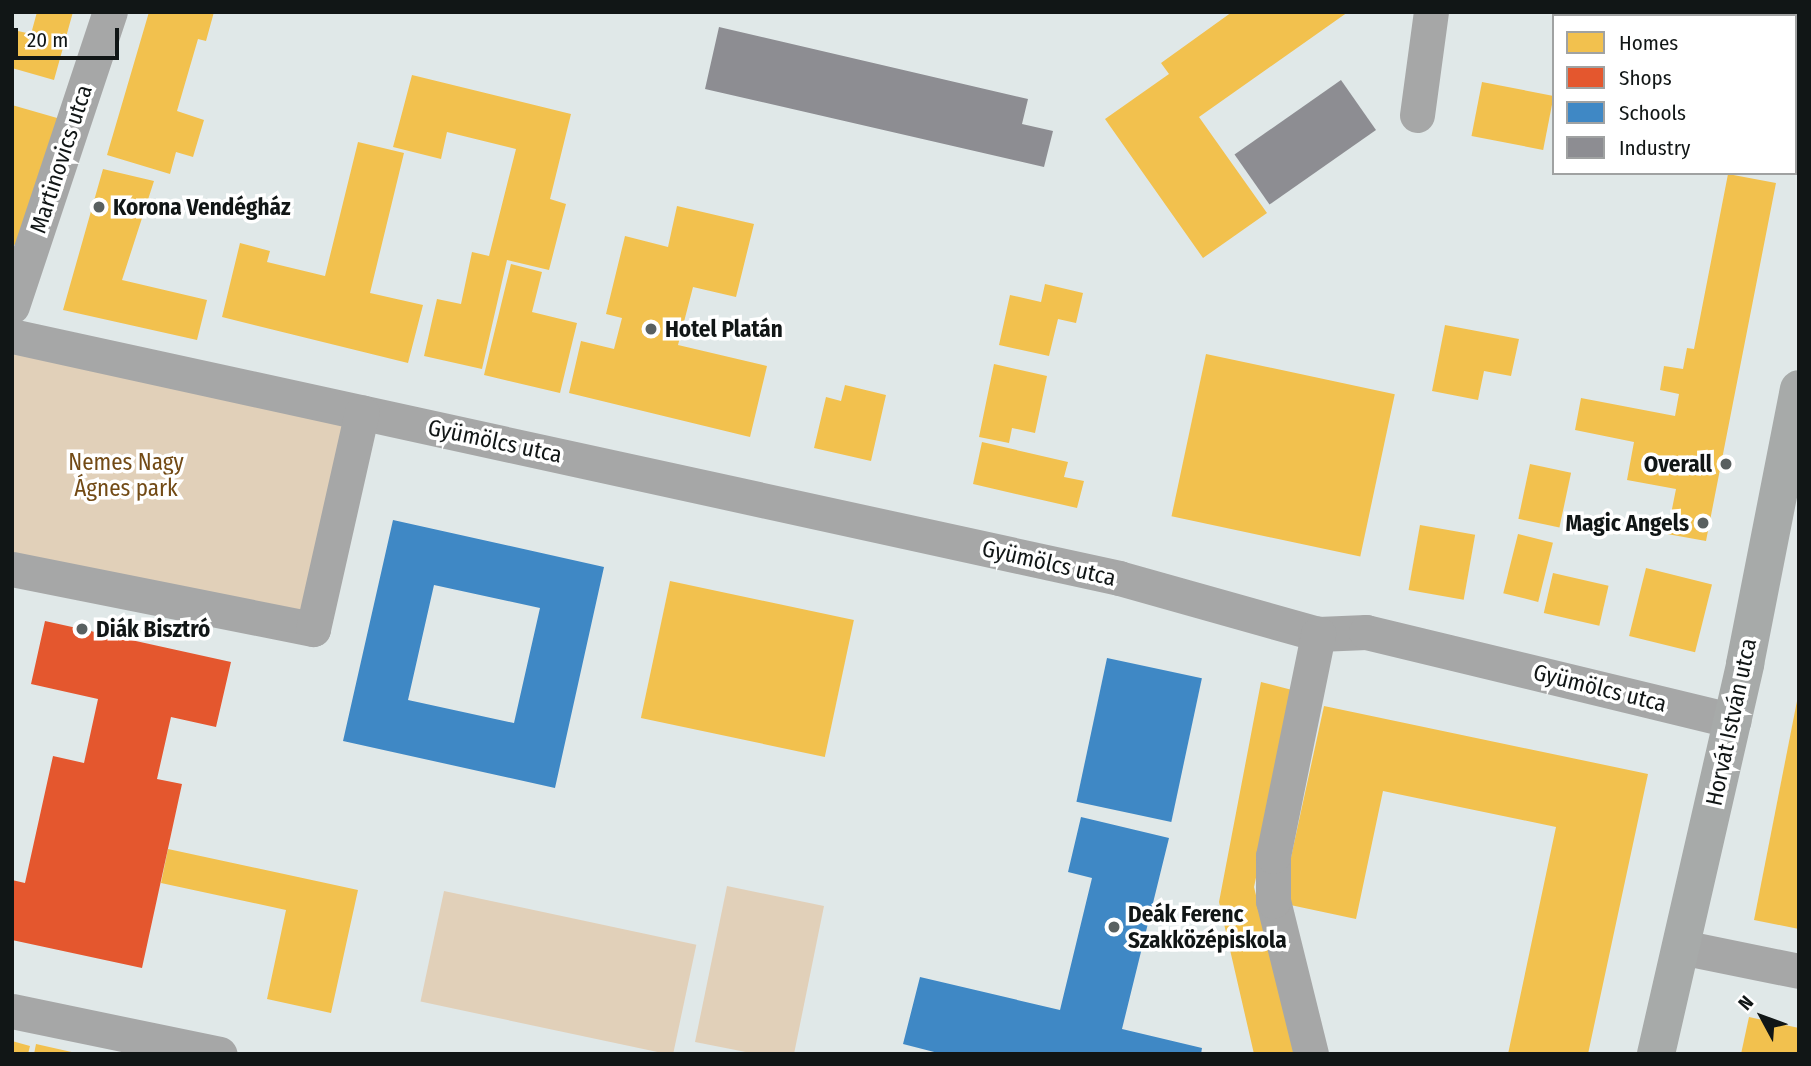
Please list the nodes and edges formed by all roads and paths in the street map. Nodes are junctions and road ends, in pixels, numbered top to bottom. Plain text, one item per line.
1 (110, 12) edge
2 (1431, 12) edge
3 (1417, 115) dead end
4 (12, 306) edge
5 (12, 336) edge
6 (1799, 389) edge
7 (362, 412) junction
8 (12, 569) edge
9 (1318, 634) junction
10 (1732, 721) junction
11 (1681, 947) junction
12 (1799, 971) edge
13 (12, 1011) edge
14 (220, 1054) edge
15 (1311, 1054) edge
16 (1656, 1054) edge

1 - 4 street, Martinovics utca
2 - 3 street
5 - 7 street, Gyümölcs utca
6 - 10 main road, Horvát István utca
7 - 8 street
7 - 9 street, Gyümölcs utca
9 - 10 street, Gyümölcs utca
9 - 15 street
10 - 11 main road, Horvát István utca
11 - 12 street
11 - 16 main road, Horvát István utca
13 - 14 street

